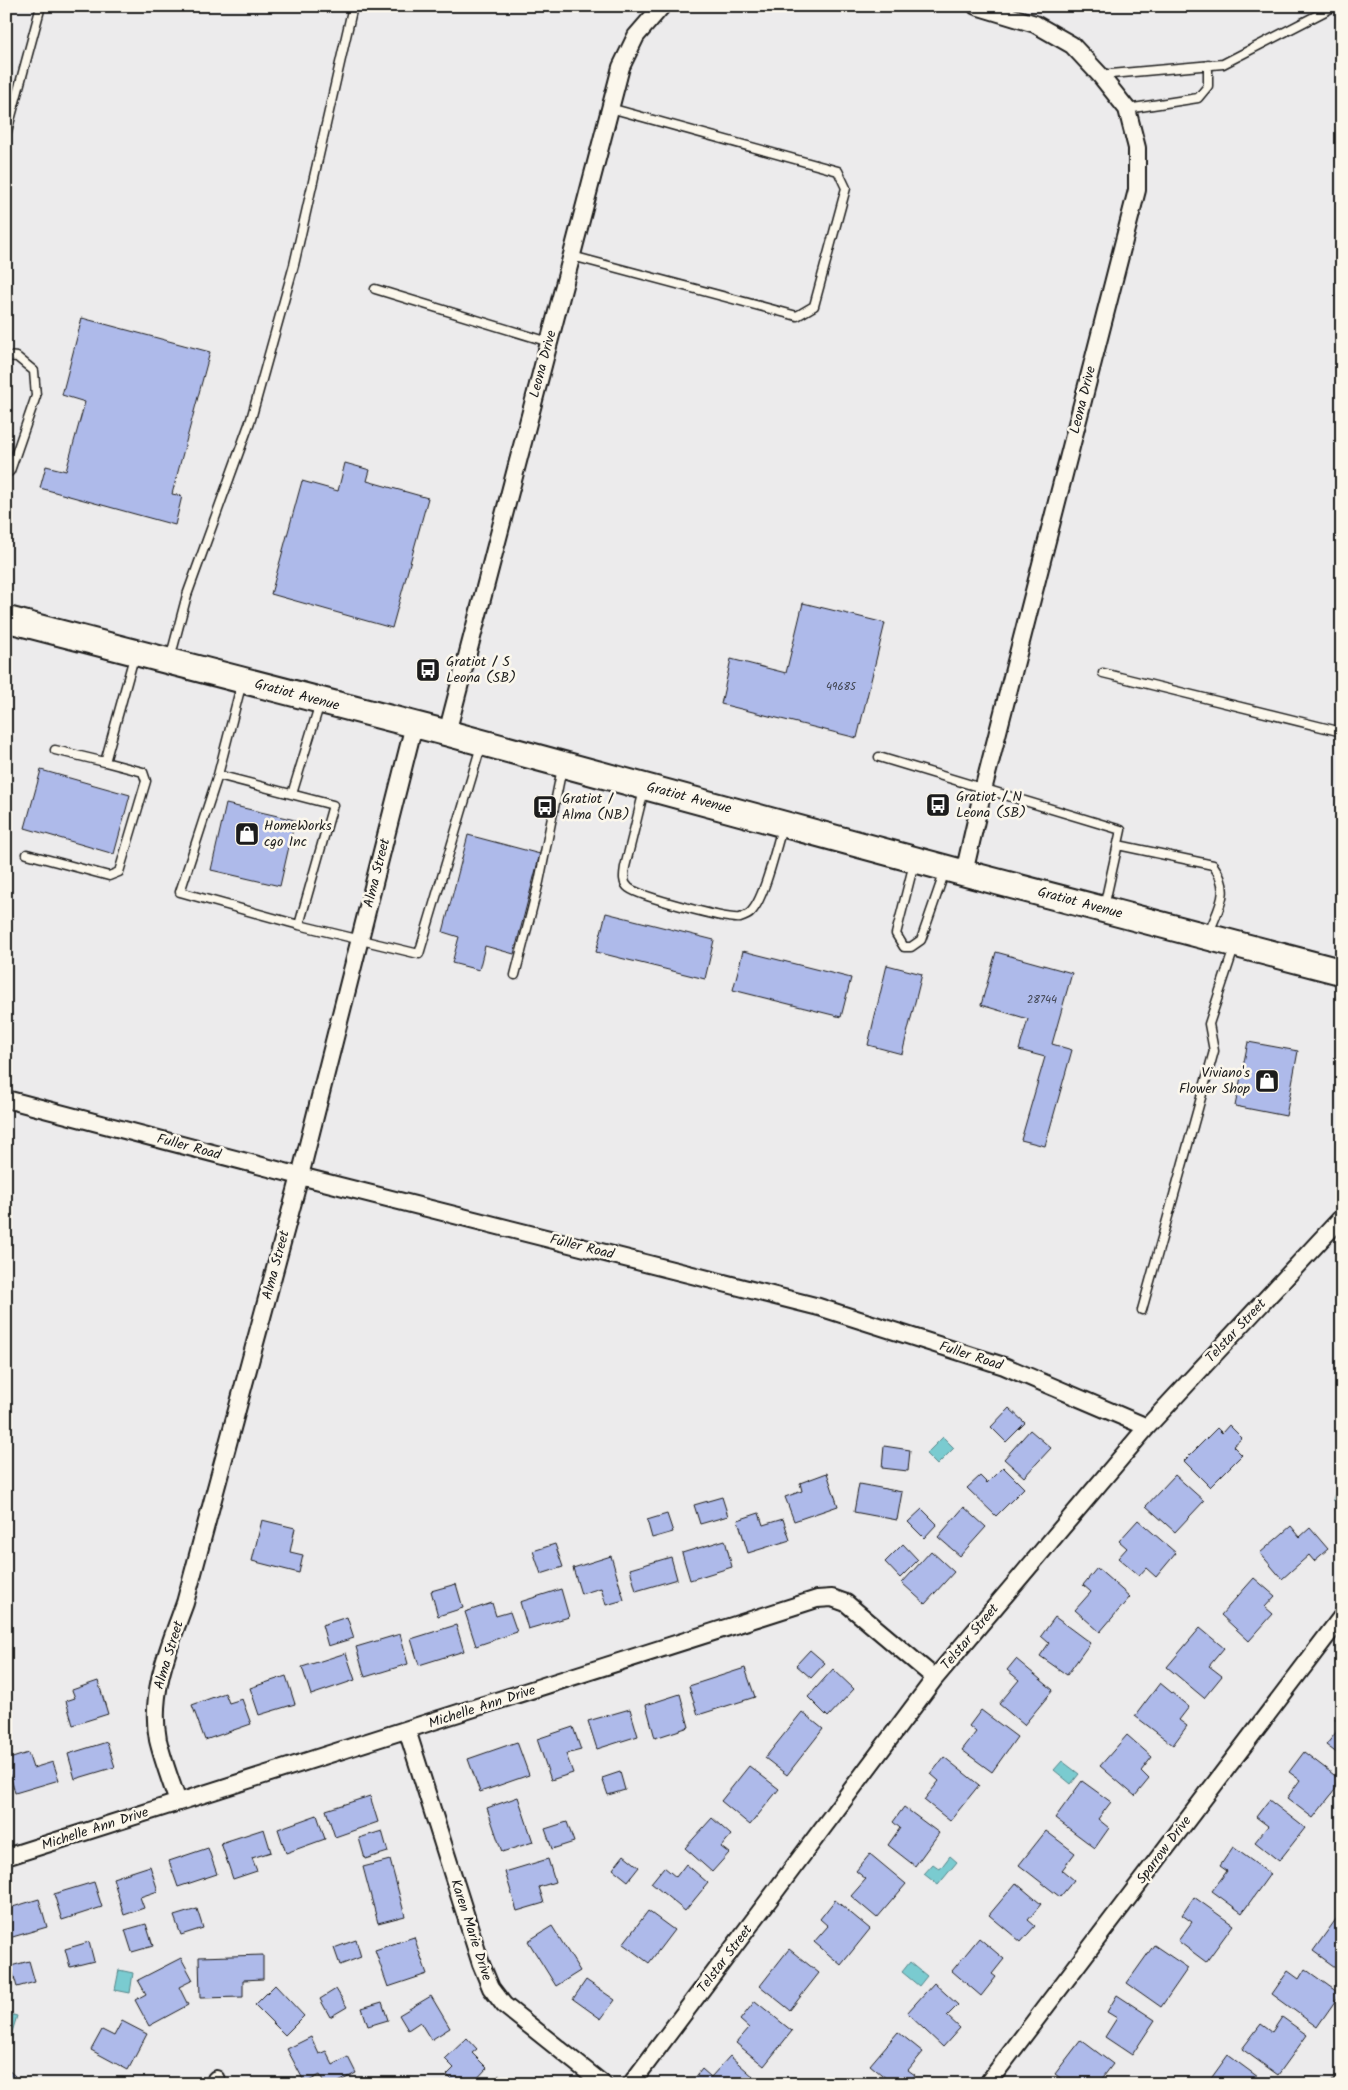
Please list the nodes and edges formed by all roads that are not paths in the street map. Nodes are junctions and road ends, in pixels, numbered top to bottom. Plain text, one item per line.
1 (41, 6) edge
2 (353, 6) edge
3 (976, 6) edge
4 (1335, 6) edge
5 (655, 9) edge
6 (1208, 65) junction
7 (1100, 75) junction
8 (610, 108) junction
9 (1127, 109) junction
10 (6, 135) edge
11 (572, 256) junction
12 (375, 289) dead end
13 (549, 342) junction
14 (6, 356) edge
15 (6, 474) edge
16 (6, 619) edge
17 (135, 652) junction
18 (169, 661) junction
19 (1103, 673) dead end
20 (242, 680) junction
21 (321, 701) junction
22 (414, 725) junction
23 (447, 732) junction
24 (1342, 732) edge
25 (482, 742) junction
26 (55, 750) dead end
27 (879, 757) dead end
28 (105, 762) junction
29 (563, 764) junction
30 (218, 775) junction
31 (646, 786) junction
32 (983, 790) junction
33 (292, 794) junction
34 (784, 823) junction
35 (1118, 845) junction
36 (26, 854) dead end
37 (915, 859) junction
38 (955, 870) junction
39 (1104, 909) junction
40 (299, 924) junction
41 (1208, 937) junction
42 (360, 938) junction
43 (1236, 944) junction
44 (1342, 972) edge
45 (515, 975) dead end
46 (6, 1099) edge
47 (300, 1176) junction
48 (1342, 1217) edge
49 (1142, 1310) dead end
50 (1147, 1427) junction
51 (1342, 1616) edge
52 (935, 1678) junction
53 (407, 1730) junction
54 (178, 1802) junction
55 (6, 1857) edge
56 (603, 2084) edge
57 (631, 2084) edge
58 (987, 2084) edge

1 - 10 lane
2 - 18 lane
3 - 7 street, Leona Drive
4 - 6 lane
5 - 8 street, Leona Drive
6 - 7 lane
6 - 9 lane
7 - 9 street, Leona Drive
8 - 11 street, Leona Drive
8 - 11 lane
9 - 32 street, Leona Drive
11 - 13 street, Leona Drive
12 - 13 lane
13 - 23 street, Leona Drive
14 - 15 lane
16 - 17 main road, Gratiot Avenue
17 - 18 main road, Gratiot Avenue
17 - 28 lane
18 - 20 main road, Gratiot Avenue
19 - 24 lane
20 - 21 main road, Gratiot Avenue
20 - 30 lane
21 - 22 main road, Gratiot Avenue
21 - 33 lane
22 - 23 main road, Gratiot Avenue
22 - 42 street, Alma Street
23 - 25 main road, Gratiot Avenue
25 - 29 main road, Gratiot Avenue
25 - 42 lane
26 - 28 lane
27 - 32 lane
28 - 36 lane
29 - 31 main road, Gratiot Avenue
29 - 45 lane
30 - 33 lane
30 - 40 lane
31 - 34 main road, Gratiot Avenue
31 - 34 lane
32 - 35 lane
32 - 38 street, Leona Drive
33 - 40 lane
34 - 37 main road, Gratiot Avenue
35 - 39 lane
35 - 41 lane
37 - 38 main road, Gratiot Avenue
37 - 38 lane
38 - 39 main road, Gratiot Avenue
39 - 41 main road, Gratiot Avenue
40 - 42 lane
41 - 43 main road, Gratiot Avenue
42 - 47 street, Alma Street
43 - 44 main road, Gratiot Avenue
43 - 49 lane
46 - 47 street, Fuller Road
47 - 50 street, Fuller Road
47 - 54 street, Alma Street
48 - 50 street, Telstar Street
50 - 52 street, Telstar Street
51 - 58 street, Sparrow Drive
52 - 53 street, Michelle Ann Drive
52 - 57 street, Telstar Street
53 - 54 street, Michelle Ann Drive
53 - 56 street, Karen Marie Drive
54 - 55 street, Michelle Ann Drive

